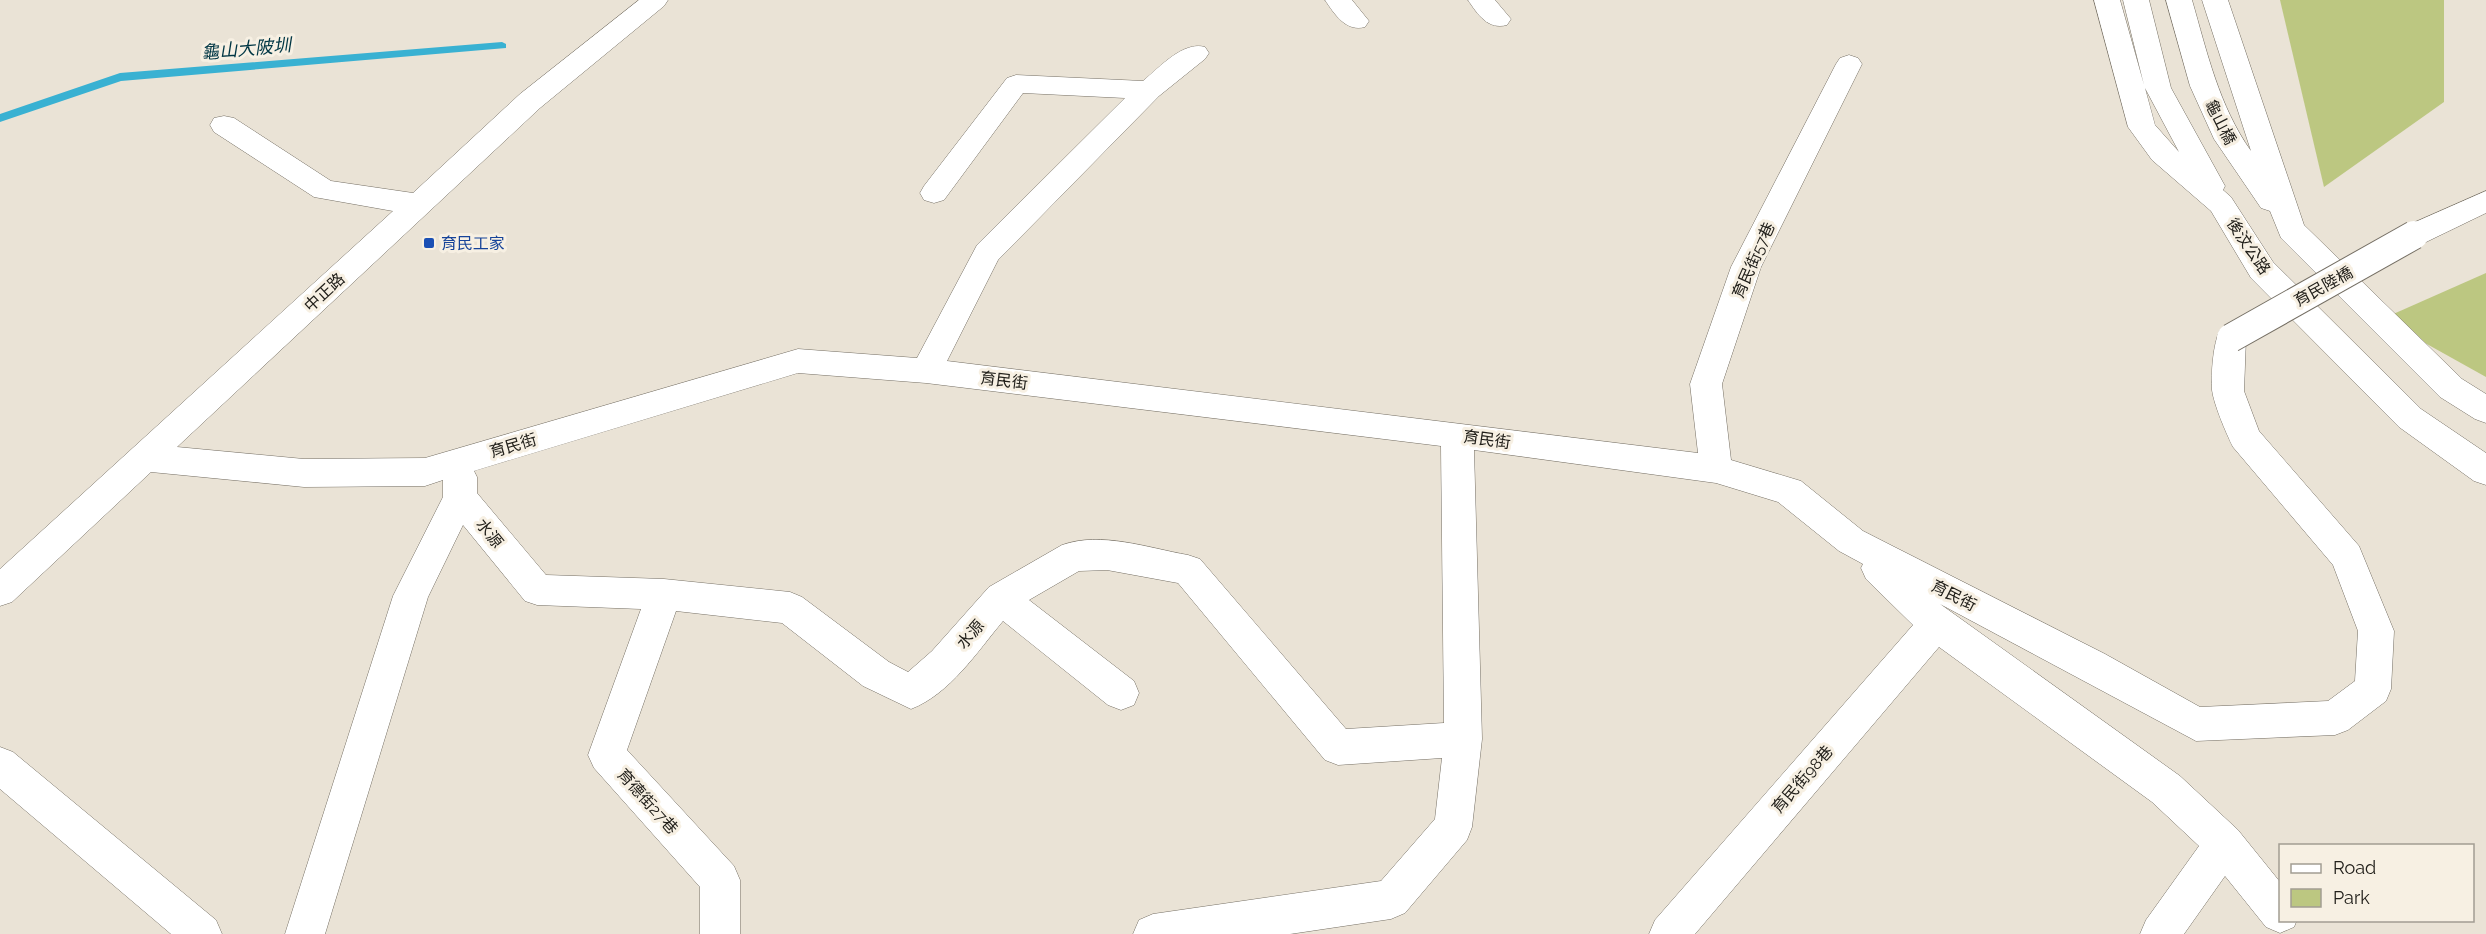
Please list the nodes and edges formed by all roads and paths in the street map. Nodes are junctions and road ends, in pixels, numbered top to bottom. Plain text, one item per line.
1 (655, 0) edge
2 (1338, 0) edge
3 (2108, 0) edge
4 (2136, 0) edge
5 (2179, 0) edge
6 (2215, 0) edge
7 (1356, 21) dead end
8 (1196, 53) dead end
9 (1849, 64) dead end
10 (1149, 90) junction
11 (224, 125) dead end
12 (934, 193) dead end
13 (2486, 201) edge
14 (418, 204) junction
15 (2221, 204) junction
16 (2291, 230) junction
17 (2231, 338) joint
18 (926, 371) junction
19 (2486, 410) edge
20 (1457, 435) junction
21 (145, 458) junction
22 (460, 461) junction
23 (1716, 469) junction
24 (2486, 471) edge
25 (460, 497) junction
26 (1851, 542) junction
27 (0, 591) edge
28 (664, 594) junction
29 (1001, 598) junction
30 (1936, 624) junction
31 (1121, 693) dead end
32 (1463, 739) junction
33 (0, 765) edge
34 (2224, 844) junction
35 (2279, 912) edge
36 (2287, 922) edge
37 (202, 934) edge
38 (305, 934) edge
39 (720, 934) edge
40 (1154, 934) edge
41 (1668, 934) edge
42 (2160, 934) edge
43 (2297, 934) edge

1 - 14 street, 中正路
2 - 7 street
3 - 15 street, 後汶公路
4 - 15 street
5 - 16 street, 龜山橋
6 - 16 street
8 - 10 street
9 - 23 street, 育民街57巷
10 - 12 street
10 - 18 street
11 - 14 street
13 - 17 street, 育民陸橋, bridge
14 - 21 street, 中正路
15 - 24 street, 後汶公路
16 - 19 street
17 - 26 street, 育民街
18 - 20 street, 育民街
18 - 22 street, 育民街
20 - 23 street, 育民街
20 - 32 street
21 - 22 street, 育民街
21 - 27 street, 中正路
22 - 25 street
23 - 26 street, 育民街
25 - 28 street, 水源
25 - 38 street
26 - 30 street
28 - 29 street, 水源
28 - 39 street, 育德街27巷
29 - 31 street
29 - 32 street, 水源
30 - 34 street
30 - 41 street, 育民街98巷
32 - 40 street
33 - 37 street
34 - 35 street
34 - 42 street
36 - 43 street

